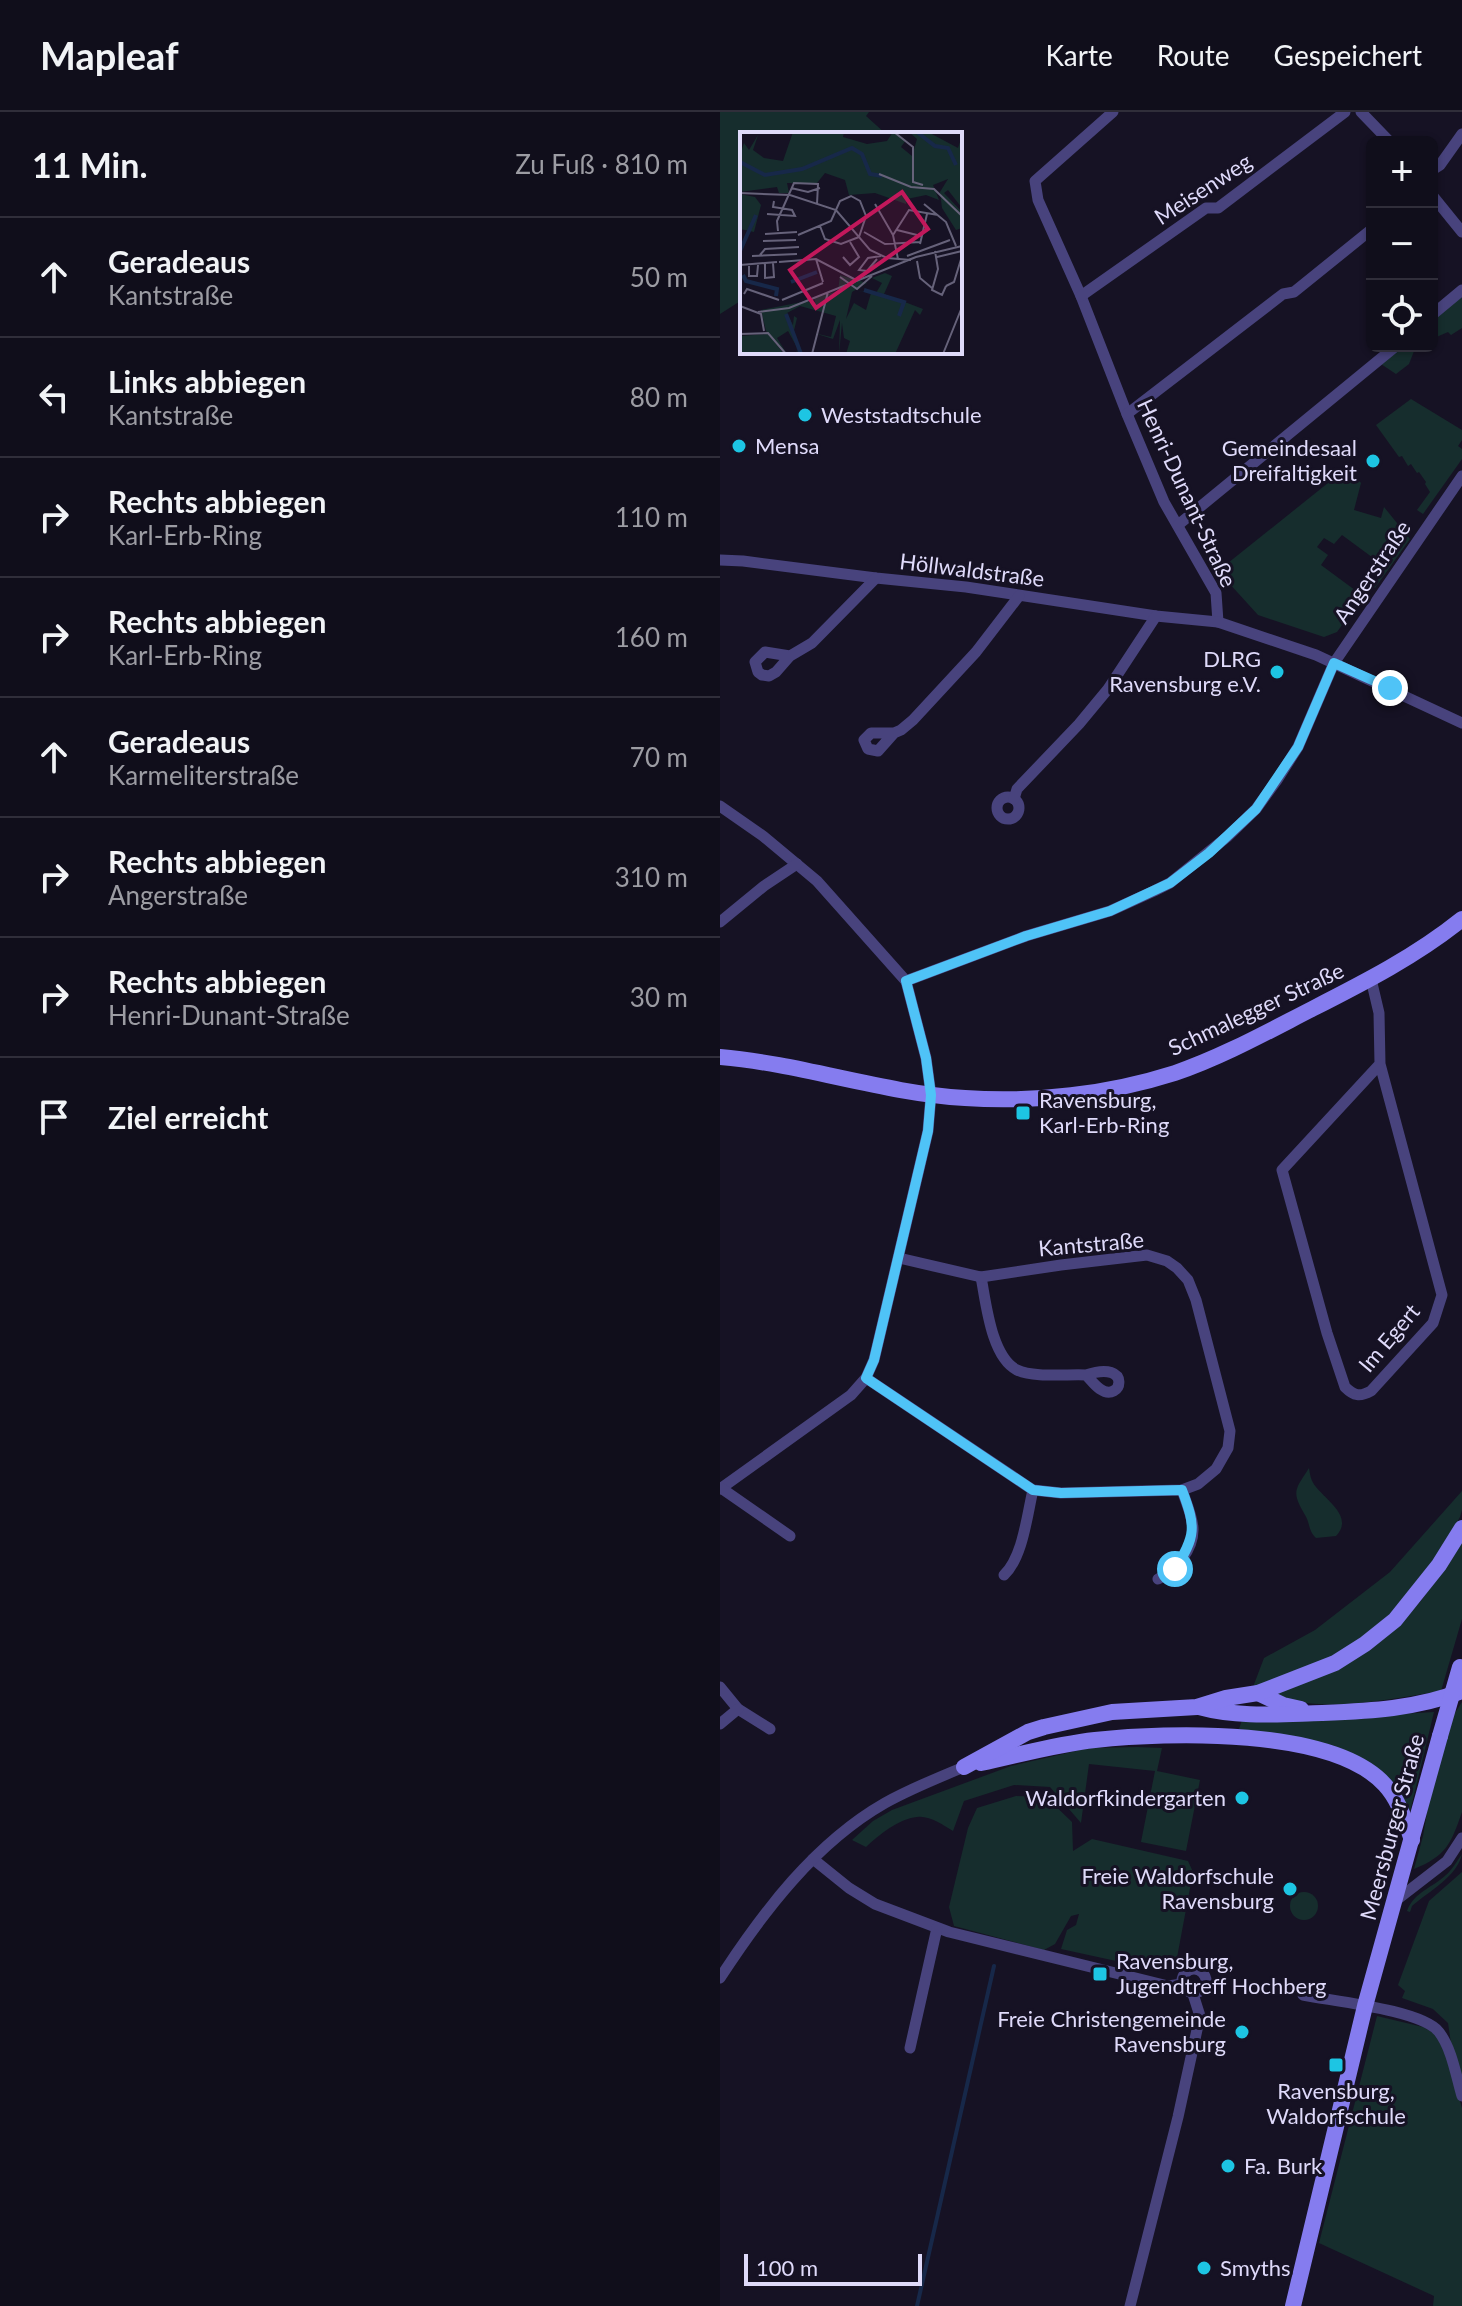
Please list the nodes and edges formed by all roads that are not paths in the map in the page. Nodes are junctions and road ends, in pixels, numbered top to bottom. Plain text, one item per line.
1 (1113, 112) edge
2 (1345, 112) edge
3 (1361, 112) edge
4 (1462, 134) edge
5 (1384, 136) edge
6 (1438, 166) edge
7 (1438, 202) edge
8 (1462, 232) edge
9 (1366, 234) edge
10 (1462, 290) edge
11 (1081, 296) junction
12 (1438, 310) edge
13 (1389, 352) edge
14 (1127, 414) junction
15 (1462, 476) edge
16 (1178, 525) junction
17 (720, 560) edge
18 (876, 578) junction
19 (1019, 596) junction
20 (1156, 616) junction
21 (1218, 622) junction
22 (790, 656) dead end
23 (1334, 663) junction
24 (1462, 723) edge
25 (894, 733) dead end
26 (1014, 799) dead end
27 (720, 806) edge
28 (797, 864) junction
29 (1462, 919) edge
30 (720, 922) edge
31 (1371, 979) junction
32 (906, 981) junction
33 (720, 1057) edge
34 (1380, 1064) junction
35 (931, 1095) junction
36 (899, 1258) junction
37 (981, 1277) junction
38 (1086, 1375) dead end
39 (866, 1378) junction
40 (721, 1489) edge
41 (1033, 1490) junction
42 (1182, 1490) junction
43 (1462, 1528) edge
44 (790, 1536) dead end
45 (1004, 1575) dead end
46 (1158, 1579) dead end
47 (1461, 1663) edge
48 (720, 1687) edge
49 (1462, 1691) edge
50 (1258, 1693) junction
51 (1197, 1707) junction
52 (738, 1709) junction
53 (1318, 1713) junction
54 (720, 1724) edge
55 (770, 1729) dead end
56 (964, 1767) junction
57 (1462, 1838) edge
58 (1412, 1840) junction
59 (813, 1859) junction
60 (1394, 1902) junction
61 (943, 1930) junction
62 (720, 1978) edge
63 (1182, 1984) junction
64 (1193, 1994) junction
65 (1303, 1995) dead end
66 (1365, 2006) junction
67 (910, 2048) dead end
68 (1462, 2096) edge
69 (1130, 2306) edge
70 (1293, 2306) edge

1 - 11 street, Henri-Dunant-Straße
2 - 11 street, Meisenweg
3 - 5 street
4 - 6 street
7 - 8 street
9 - 14 street
10 - 12 street
11 - 14 street, Henri-Dunant-Straße
13 - 16 street
14 - 16 street, Henri-Dunant-Straße
15 - 23 street, Angerstraße
16 - 21 street, Henri-Dunant-Straße
17 - 18 street, Höllwaldstraße
18 - 19 street, Höllwaldstraße
18 - 22 street
19 - 20 street, Höllwaldstraße
19 - 25 street
20 - 21 street, Höllwaldstraße
20 - 26 street
21 - 23 street, Henri-Dunant-Straße
23 - 24 street, Henri-Dunant-Straße
23 - 32 street, Angerstraße
27 - 28 street
28 - 30 street
28 - 32 street
29 - 31 street, Schmalegger Straße
31 - 34 street, Im Egert
31 - 35 street, Schmalegger Straße
32 - 35 street
33 - 35 street, Schmalegger Straße
34 - 34 street, Im Egert
35 - 36 street
36 - 37 street, Kantstraße
36 - 39 street
37 - 38 street
37 - 42 street, Kantstraße
39 - 40 street
39 - 41 street
40 - 44 street
41 - 42 street
41 - 45 street
42 - 46 street
43 - 50 street
47 - 58 street, Meersburger Straße, bridge
48 - 52 street
49 - 53 street
50 - 51 street
50 - 53 street
51 - 53 street
51 - 56 street
52 - 54 street
52 - 55 street
56 - 58 street
56 - 59 street
57 - 60 street
58 - 60 street, Meersburger Straße
59 - 61 street
59 - 62 street
60 - 66 street, Meersburger Straße
61 - 63 street
61 - 67 street
63 - 64 street
63 - 64 street
64 - 69 street
65 - 66 street
66 - 68 street
66 - 70 street, Meersburger Straße

